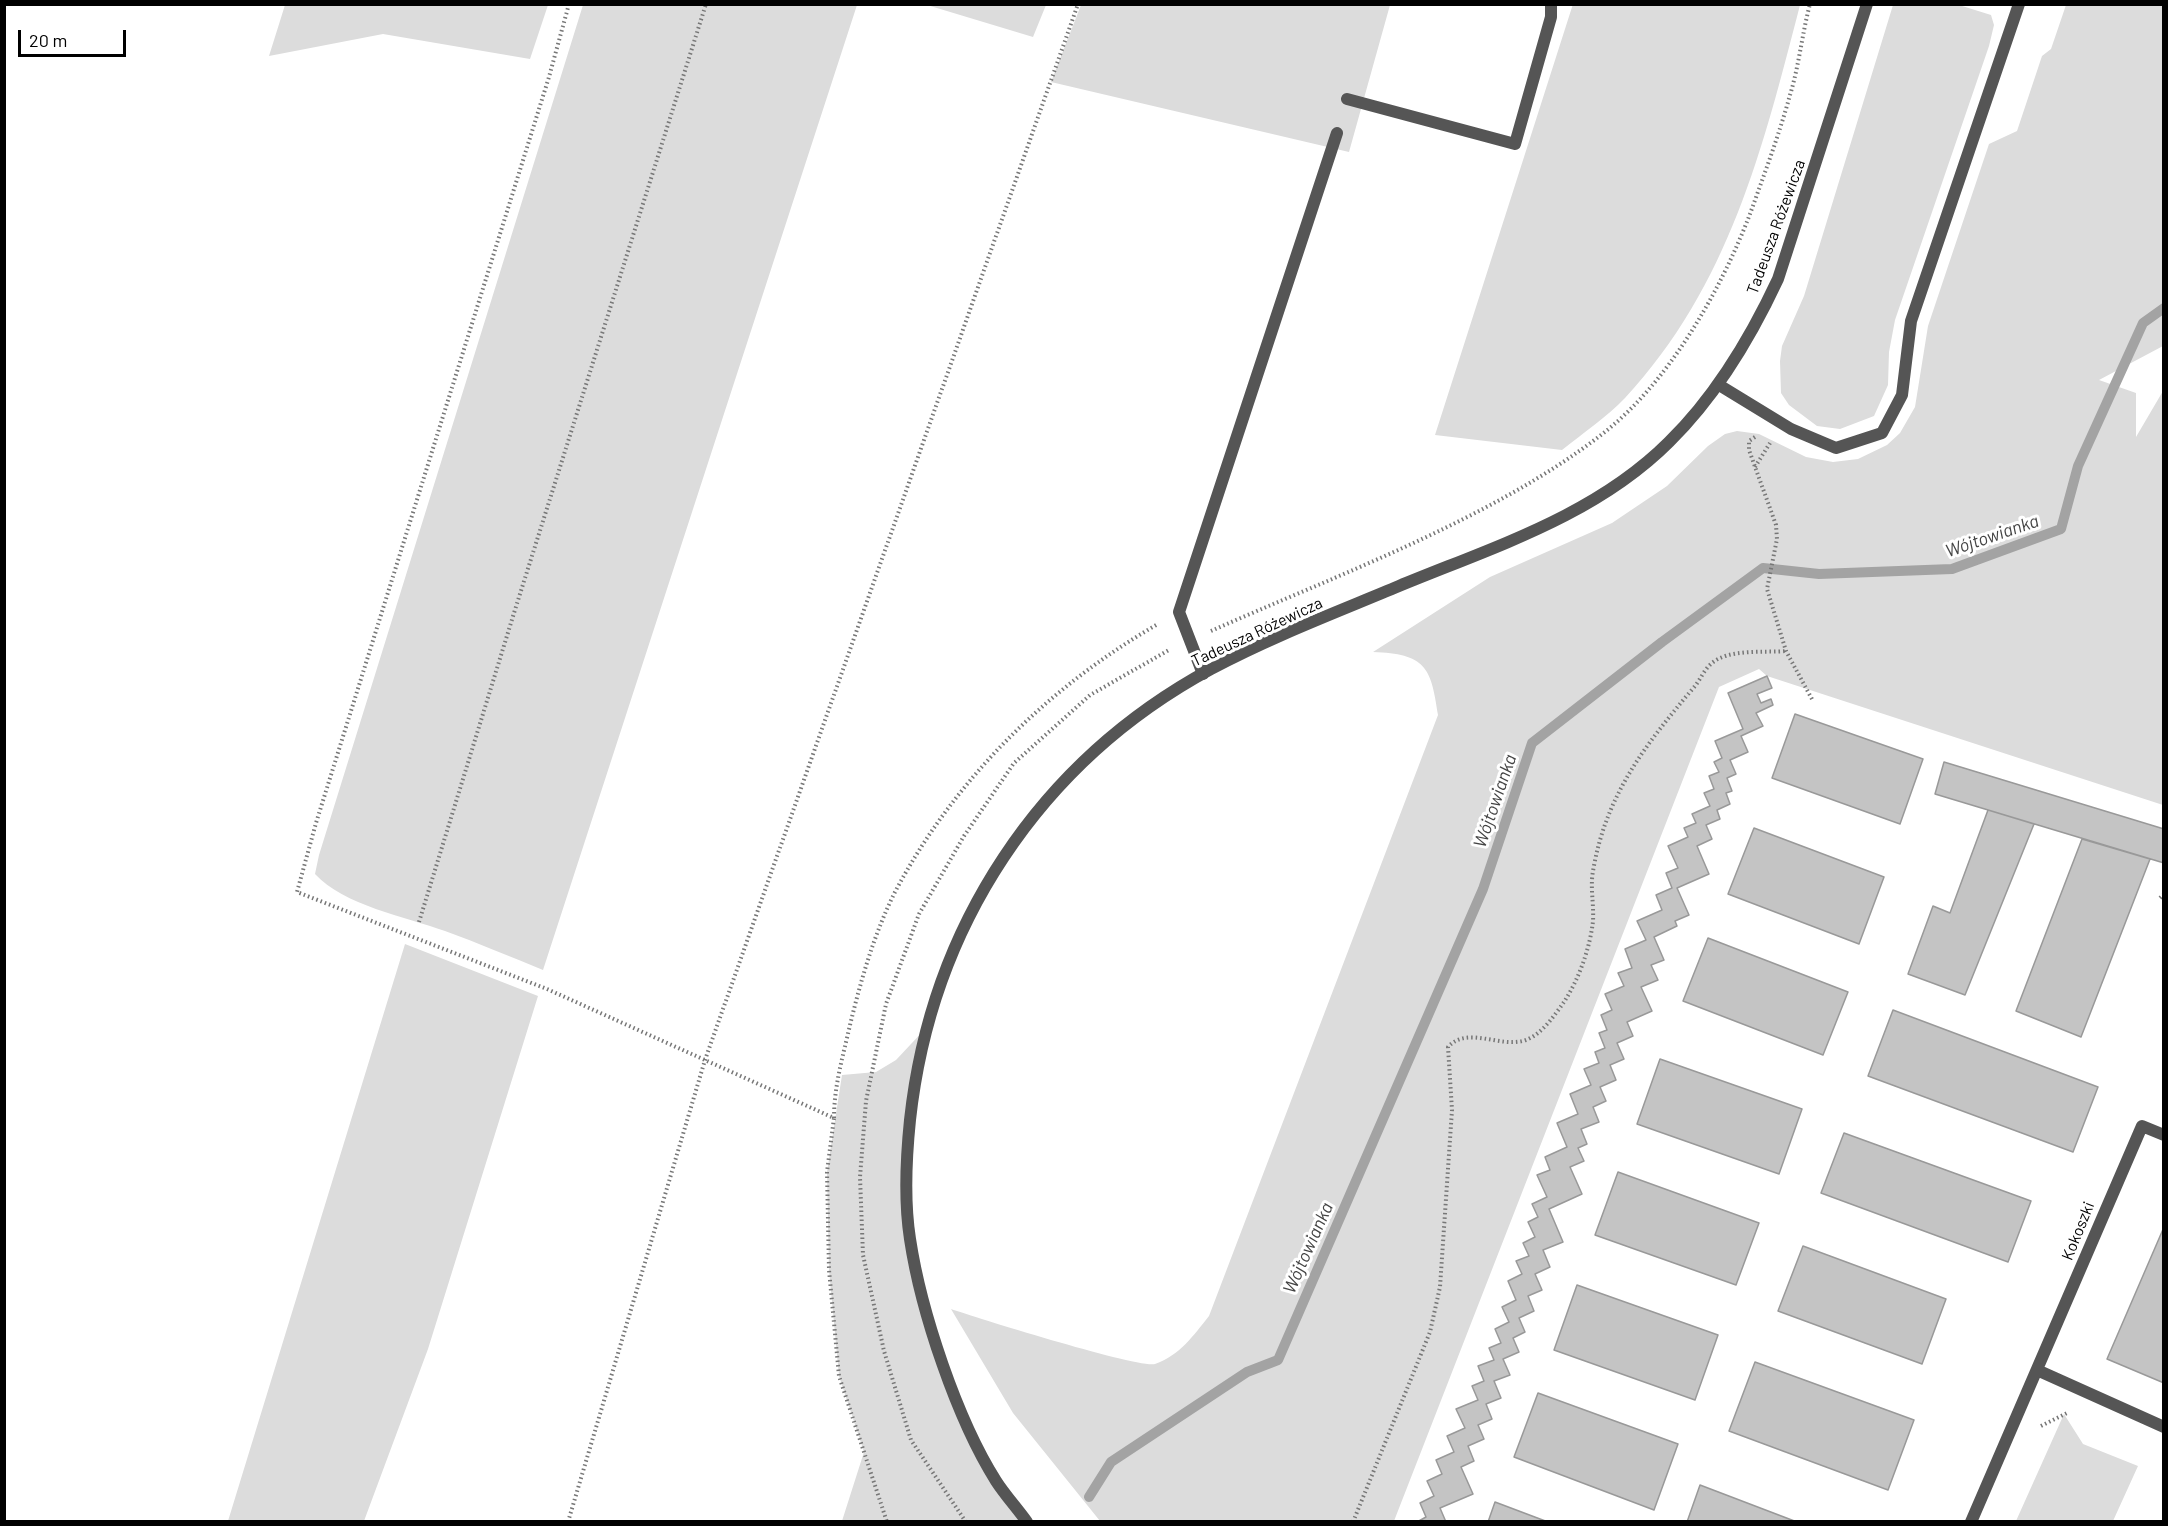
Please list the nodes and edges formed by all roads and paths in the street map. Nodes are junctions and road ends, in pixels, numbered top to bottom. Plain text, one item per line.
1 (569, 4) edge
2 (706, 4) edge
3 (1078, 4) edge
4 (1551, 4) edge
5 (1810, 4) edge
6 (1867, 4) edge
7 (2019, 4) edge
8 (1347, 99) dead end
9 (1336, 134) dead end
10 (1719, 385) junction
11 (1768, 438) junction
12 (1778, 442) dead end
13 (1755, 468) junction
14 (1179, 612) junction
15 (1190, 640) junction
16 (1786, 651) junction
17 (1203, 674) junction
18 (1813, 701) dead end
19 (419, 922) dead end
20 (705, 1060) junction
21 (834, 1119) junction
22 (2163, 1135) edge
23 (2037, 1370) junction
24 (2073, 1410) dead end
25 (2163, 1427) edge
26 (2005, 1444) junction
27 (568, 1521) edge
28 (887, 1521) edge
29 (966, 1521) edge
30 (1027, 1521) edge
31 (1353, 1521) edge
32 (1971, 1521) edge

1 - 20 path
2 - 19 path
3 - 20 path
4 - 8 street
5 - 15 path
6 - 10 street, Tadeusza Różewicza
7 - 10 street
9 - 14 street
10 - 17 street, Tadeusza Różewicza
11 - 12 path
11 - 13 path
11 - 13 path
13 - 16 path
14 - 15 street
14 - 21 path
15 - 17 street
15 - 29 path
16 - 18 path
16 - 31 path
17 - 30 street, Tadeusza Różewicza
20 - 21 path
20 - 27 path
21 - 28 path
22 - 23 street, Kokoszki
23 - 25 street
23 - 26 street, Kokoszki
24 - 26 path
26 - 32 street, Kokoszki

